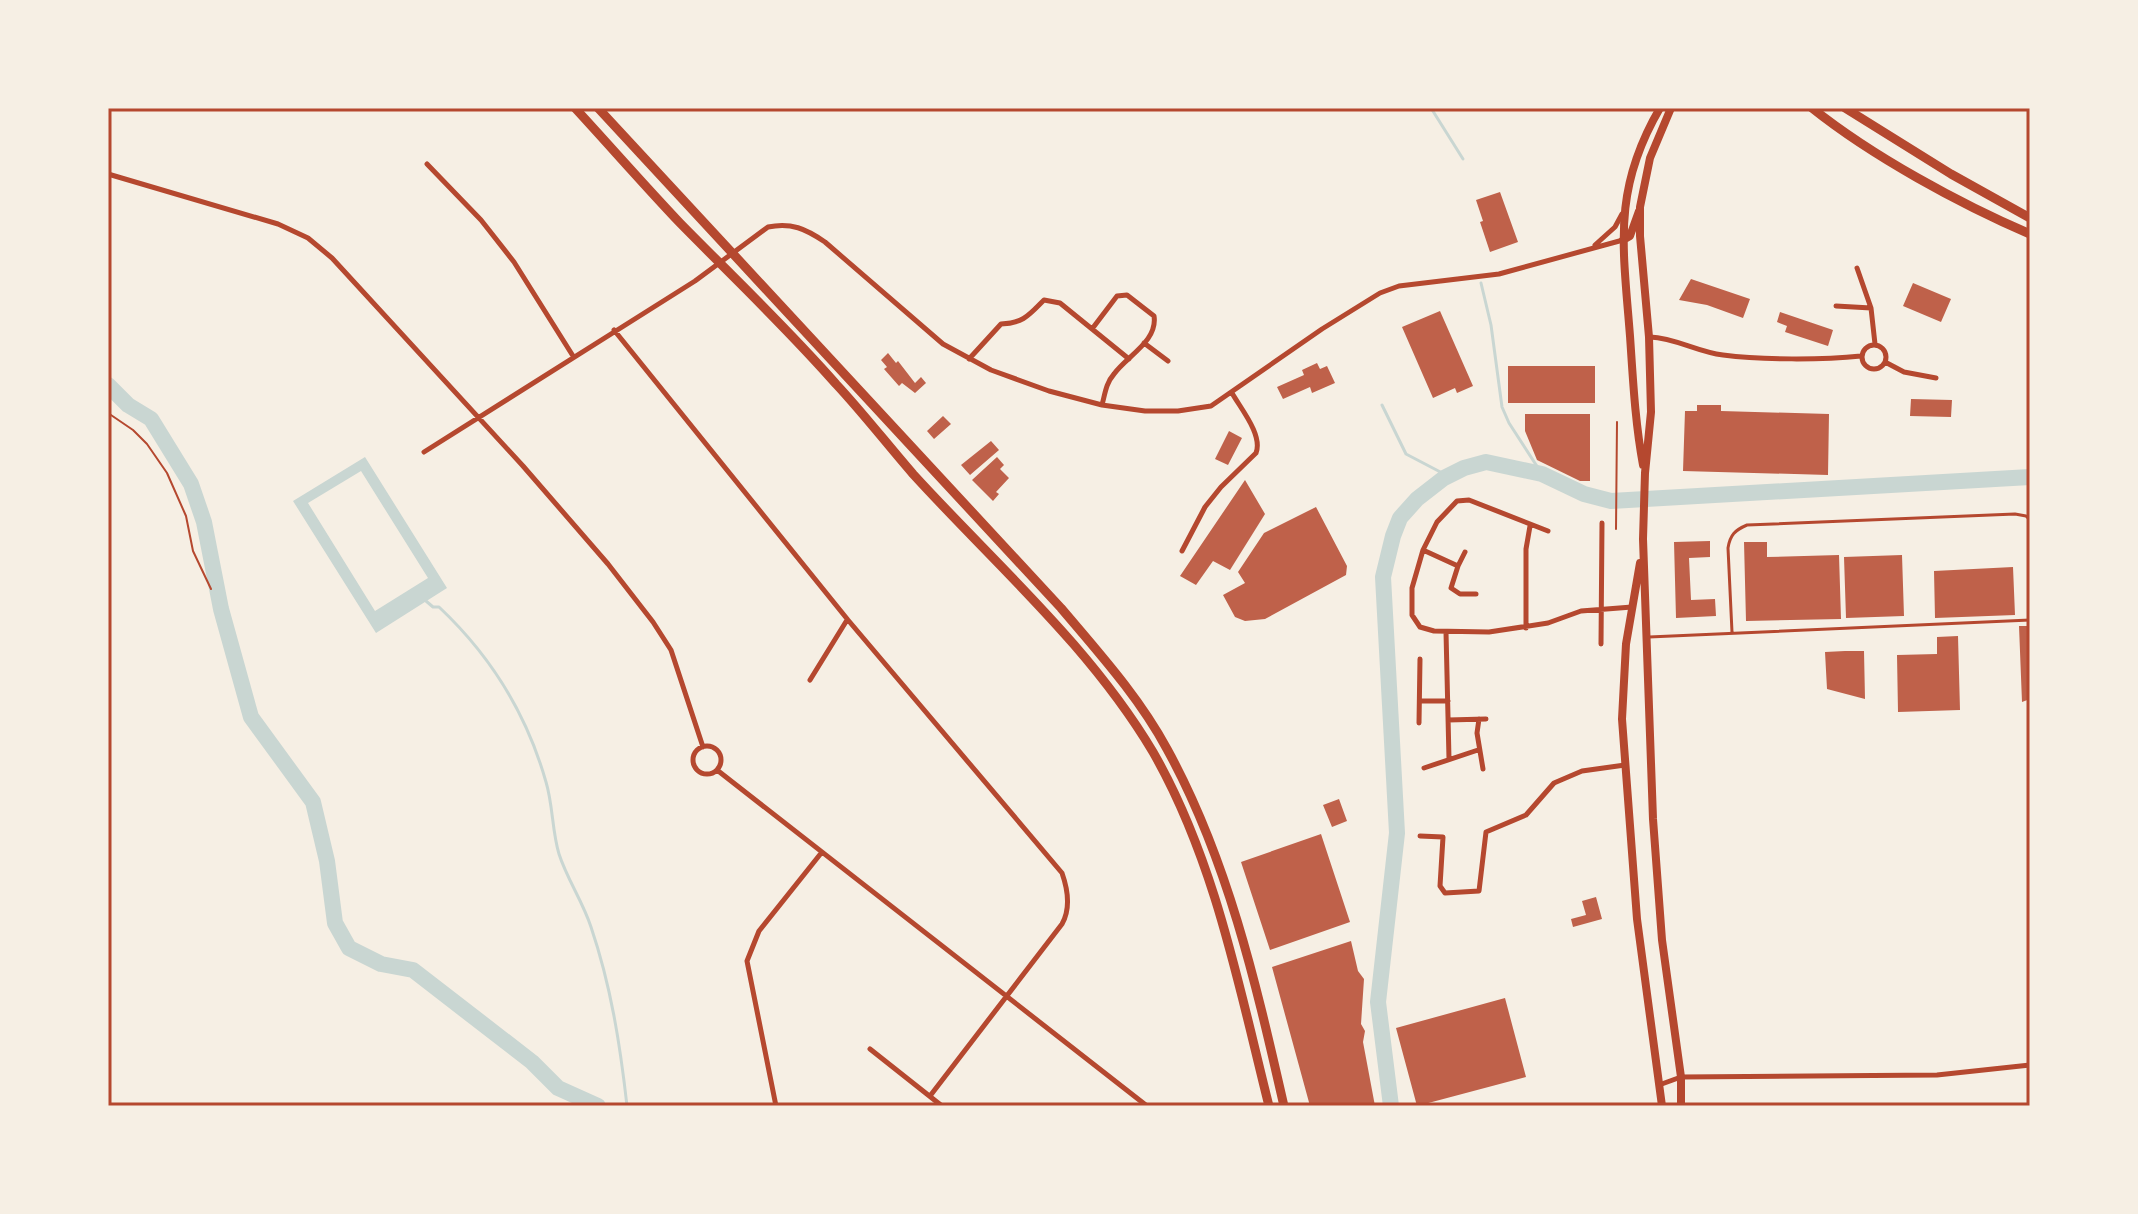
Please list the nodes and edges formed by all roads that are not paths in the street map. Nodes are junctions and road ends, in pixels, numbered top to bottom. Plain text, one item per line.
1 (575, 108) edge
2 (598, 108) edge
3 (1660, 108) edge
4 (1671, 108) edge
5 (1812, 108) edge
6 (1845, 108) edge
7 (427, 164) dead end
8 (108, 174) edge
9 (1640, 207) junction
10 (1623, 212) junction
11 (2030, 218) edge
12 (2030, 234) edge
13 (1623, 240) junction
14 (1595, 246) junction
15 (732, 252) junction
16 (719, 262) junction
17 (1857, 268) dead end
18 (1836, 306) dead end
19 (1871, 308) junction
20 (1092, 329) junction
21 (614, 330) junction
22 (1630, 337) junction
23 (1649, 337) junction
24 (1144, 343) junction
25 (1875, 344) junction
26 (573, 356) junction
27 (1861, 356) junction
28 (969, 359) junction
29 (1129, 359) junction
30 (1168, 361) dead end
31 (1885, 362) junction
32 (1936, 378) dead end
33 (1232, 393) junction
34 (1102, 405) junction
35 (476, 418) junction
36 (424, 452) dead end
37 (1645, 473) junction
38 (2030, 520) edge
39 (1602, 523) dead end
40 (1530, 526) junction
41 (1548, 531) dead end
42 (1643, 539) junction
43 (1423, 550) junction
44 (1182, 551) dead end
45 (1465, 552) dead end
46 (1458, 566) junction
47 (1476, 594) dead end
48 (1633, 607) junction
49 (1602, 609) junction
50 (848, 620) junction
51 (2030, 620) edge
52 (1526, 628) junction
53 (1446, 632) junction
54 (1732, 632) junction
55 (1645, 640) junction
56 (1601, 644) dead end
57 (1626, 644) junction
58 (1420, 659) dead end
59 (810, 680) dead end
60 (1421, 701) junction
61 (1448, 701) junction
62 (1448, 720) junction
63 (1419, 723) dead end
64 (703, 747) junction
65 (1478, 750) junction
66 (1449, 759) junction
67 (1625, 765) junction
68 (1424, 768) dead end
69 (1483, 769) dead end
70 (717, 770) junction
71 (1420, 836) dead end
72 (822, 852) junction
73 (1007, 997) junction
74 (870, 1049) dead end
75 (2030, 1065) edge
76 (1681, 1077) junction
77 (1659, 1085) junction
78 (930, 1096) junction
79 (776, 1106) edge
80 (942, 1106) edge
81 (1147, 1106) edge
82 (1269, 1106) edge
83 (1284, 1106) edge
84 (1662, 1106) edge
85 (1681, 1106) edge

1 - 16 highway
2 - 15 highway
3 - 10 main road
4 - 9 main road
5 - 12 highway
6 - 11 highway
7 - 26 street
8 - 35 street
9 - 13 main road
9 - 23 main road
10 - 13 main road
10 - 14 street
13 - 14 street
13 - 22 main road
14 - 33 street
15 - 16 street
15 - 28 street
15 - 83 highway
16 - 21 street
16 - 82 highway
17 - 19 street
18 - 19 street
19 - 25 street
20 - 24 street
20 - 28 street
20 - 29 street
21 - 26 street
21 - 50 street
22 - 23 main road
22 - 37 main road
23 - 27 street
23 - 37 main road
24 - 29 street
24 - 30 street
25 - 27 street
25 - 31 street
26 - 35 street
27 - 31 street
28 - 34 street
29 - 34 street
31 - 32 street
33 - 34 street
33 - 44 street
35 - 36 street
35 - 64 street
37 - 42 main road
38 - 54 lane
39 - 49 street
40 - 41 street
40 - 43 street
40 - 52 street
42 - 48 main road
42 - 55 main road
43 - 46 street
43 - 53 street
45 - 46 street
46 - 47 street
48 - 49 street
48 - 57 main road
49 - 52 street
49 - 56 street
50 - 59 street
50 - 73 street
51 - 54 lane
52 - 53 street
53 - 61 street
54 - 55 lane
55 - 57 main road
55 - 76 main road
57 - 67 main road
58 - 60 street
60 - 61 street
60 - 63 street
61 - 62 street
62 - 65 street
62 - 66 street
64 - 70 street
64 - 70 street
65 - 66 street
65 - 69 street
66 - 68 street
67 - 71 street
67 - 77 main road
70 - 72 street
72 - 73 street
72 - 79 street
73 - 78 street
73 - 81 street
74 - 78 street
75 - 76 street
76 - 77 street
76 - 85 main road
77 - 84 main road
78 - 80 street

